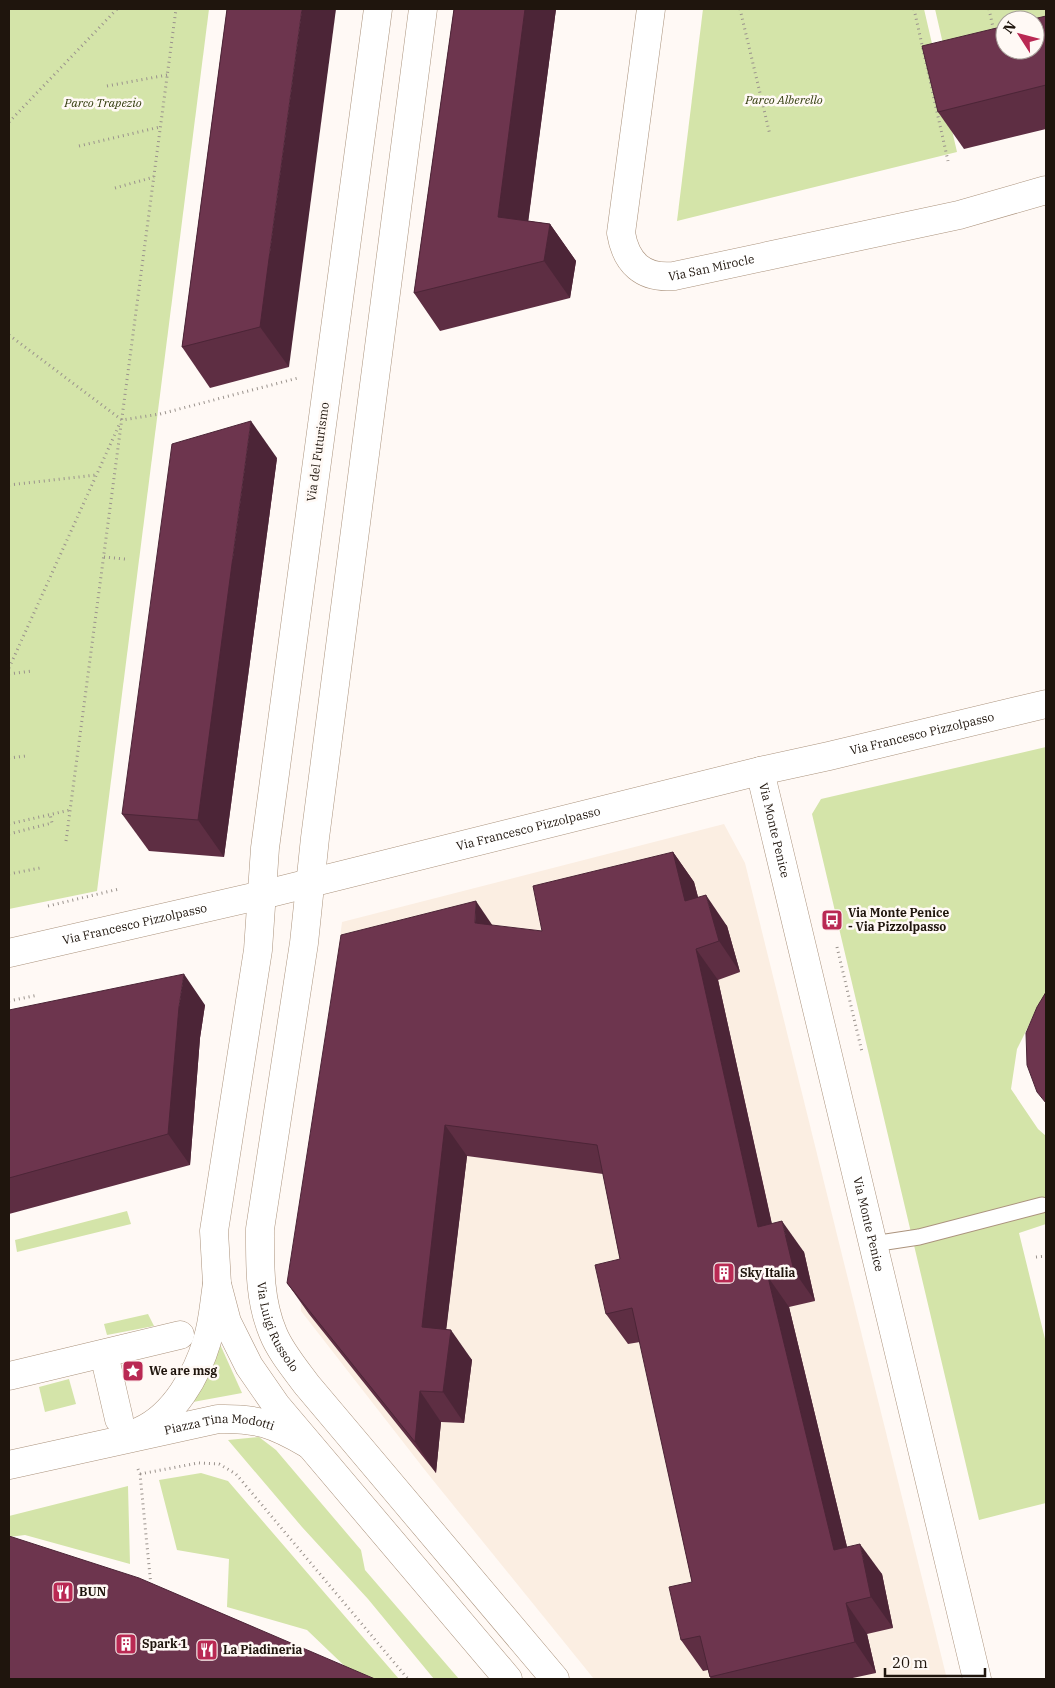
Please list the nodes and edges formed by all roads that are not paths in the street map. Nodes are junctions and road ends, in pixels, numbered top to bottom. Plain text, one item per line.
1 (378, 9) edge
2 (423, 9) edge
3 (651, 9) edge
4 (1046, 190) edge
5 (1046, 704) edge
6 (760, 771) junction
7 (310, 883) junction
8 (262, 895) junction
9 (9, 953) edge
10 (1042, 1205) dead end
11 (873, 1244) junction
12 (217, 1284) junction
13 (180, 1335) dead end
14 (104, 1354) junction
15 (9, 1376) edge
16 (122, 1429) junction
17 (308, 1444) junction
18 (9, 1465) edge
19 (508, 1679) edge
20 (555, 1679) edge
21 (977, 1679) edge

1 - 8 street, Via del Futurismo
2 - 7 street
3 - 4 street, Via San Mirocle
5 - 6 street, Via Francesco Pizzolpasso
6 - 7 street, Via Francesco Pizzolpasso
6 - 11 street, Via Monte Penice
7 - 8 street, Via Francesco Pizzolpasso
7 - 20 street, Via Luigi Russolo
8 - 9 street, Via Francesco Pizzolpasso
8 - 12 street
10 - 11 lane
11 - 21 street, Via Monte Penice
12 - 16 street, Piazza Tina Modotti
12 - 17 street
13 - 14 street
14 - 15 street
14 - 16 street
16 - 17 street, Piazza Tina Modotti
16 - 18 street, Piazza Tina Modotti
17 - 19 street

